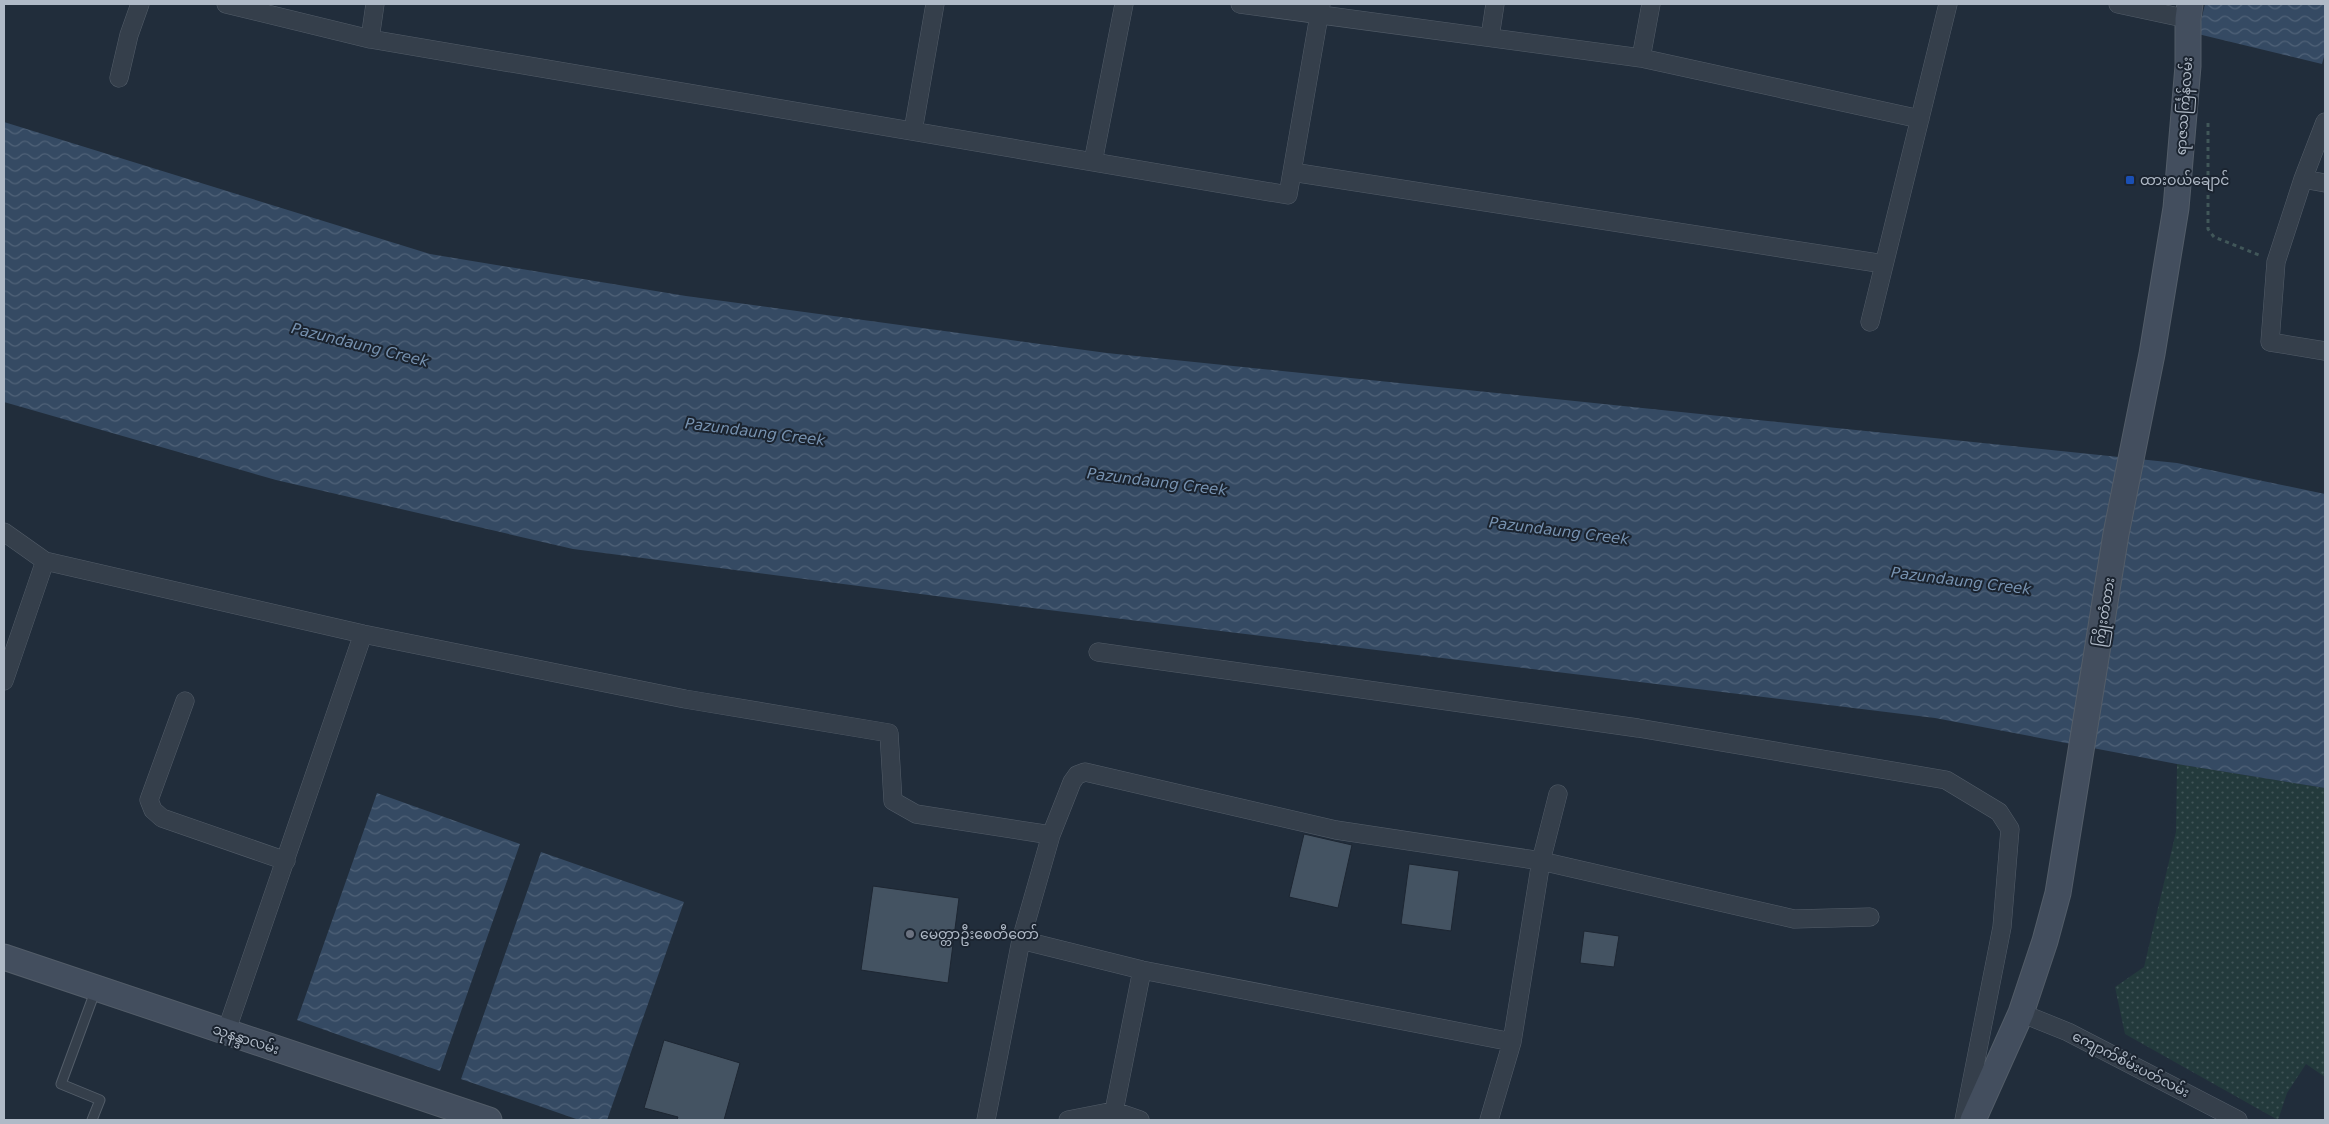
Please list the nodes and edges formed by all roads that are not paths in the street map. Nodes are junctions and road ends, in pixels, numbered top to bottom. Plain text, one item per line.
1 (140, 4) edge
2 (226, 4) edge
3 (375, 4) edge
4 (935, 4) edge
5 (1124, 4) edge
6 (1240, 4) edge
7 (1495, 4) edge
8 (1651, 4) edge
9 (1948, 4) edge
10 (2118, 4) edge
11 (1320, 9) edge
12 (2189, 11) edge
13 (1490, 37) junction
14 (370, 39) junction
15 (1641, 58) junction
16 (119, 78) dead end
17 (1920, 119) junction
18 (2325, 122) edge
19 (913, 131) junction
20 (1093, 162) junction
21 (1292, 172) junction
22 (2303, 179) junction
23 (2325, 183) edge
24 (2176, 208) joint
25 (1884, 264) junction
26 (1870, 322) dead end
27 (2325, 351) edge
28 (4, 532) edge
29 (44, 561) junction
30 (363, 634) junction
31 (1098, 652) dead end
32 (4, 681) edge
33 (185, 701) dead end
34 (1558, 794) dead end
35 (1051, 835) junction
36 (286, 860) junction
37 (1541, 861) junction
38 (1870, 917) dead end
39 (1022, 940) junction
40 (4, 957) edge
41 (1142, 970) junction
42 (96, 989) junction
43 (2023, 1006) junction
44 (226, 1032) junction
45 (1512, 1042) junction
46 (1114, 1112) junction
47 (2217, 1114) edge
48 (92, 1120) edge
49 (489, 1120) edge
50 (986, 1120) edge
51 (1068, 1120) edge
52 (1140, 1120) edge
53 (1489, 1120) edge
54 (1964, 1120) edge
55 (1972, 1120) edge
56 (2238, 1120) edge

1 - 16 street
2 - 14 street
3 - 14 street
4 - 19 street
5 - 20 street
6 - 11 street
7 - 13 street
8 - 15 street
9 - 17 street
10 - 12 street
11 - 13 street
11 - 21 street
12 - 24 main road, ရာဇသင်္ကြန်လမ်း
13 - 15 street
14 - 19 street
15 - 17 street
17 - 25 street
18 - 22 street
19 - 20 street
20 - 21 street
21 - 25 street
22 - 23 street
22 - 27 street
24 - 43 main road, ကြိုးတံတား
25 - 26 street
28 - 29 street
29 - 30 street
29 - 32 street
30 - 35 street
30 - 36 street
31 - 54 street
33 - 36 street
34 - 37 street
35 - 37 street
35 - 39 street
36 - 44 street
37 - 38 street
37 - 45 street
39 - 41 street
39 - 50 street
40 - 42 main road, သုနန္ဒာလမ်း
41 - 45 street
41 - 46 street
42 - 44 main road, သုနန္ဒာလမ်း
42 - 48 lane
43 - 47 street, ကျောက်စိမ်းပတ်လမ်း
43 - 55 main road, ကြိုးတံတား
44 - 49 main road, သုနန္ဒာလမ်း
45 - 53 street
46 - 51 street
46 - 52 street
47 - 56 street, ကျောက်စိမ်းပတ်လမ်း

